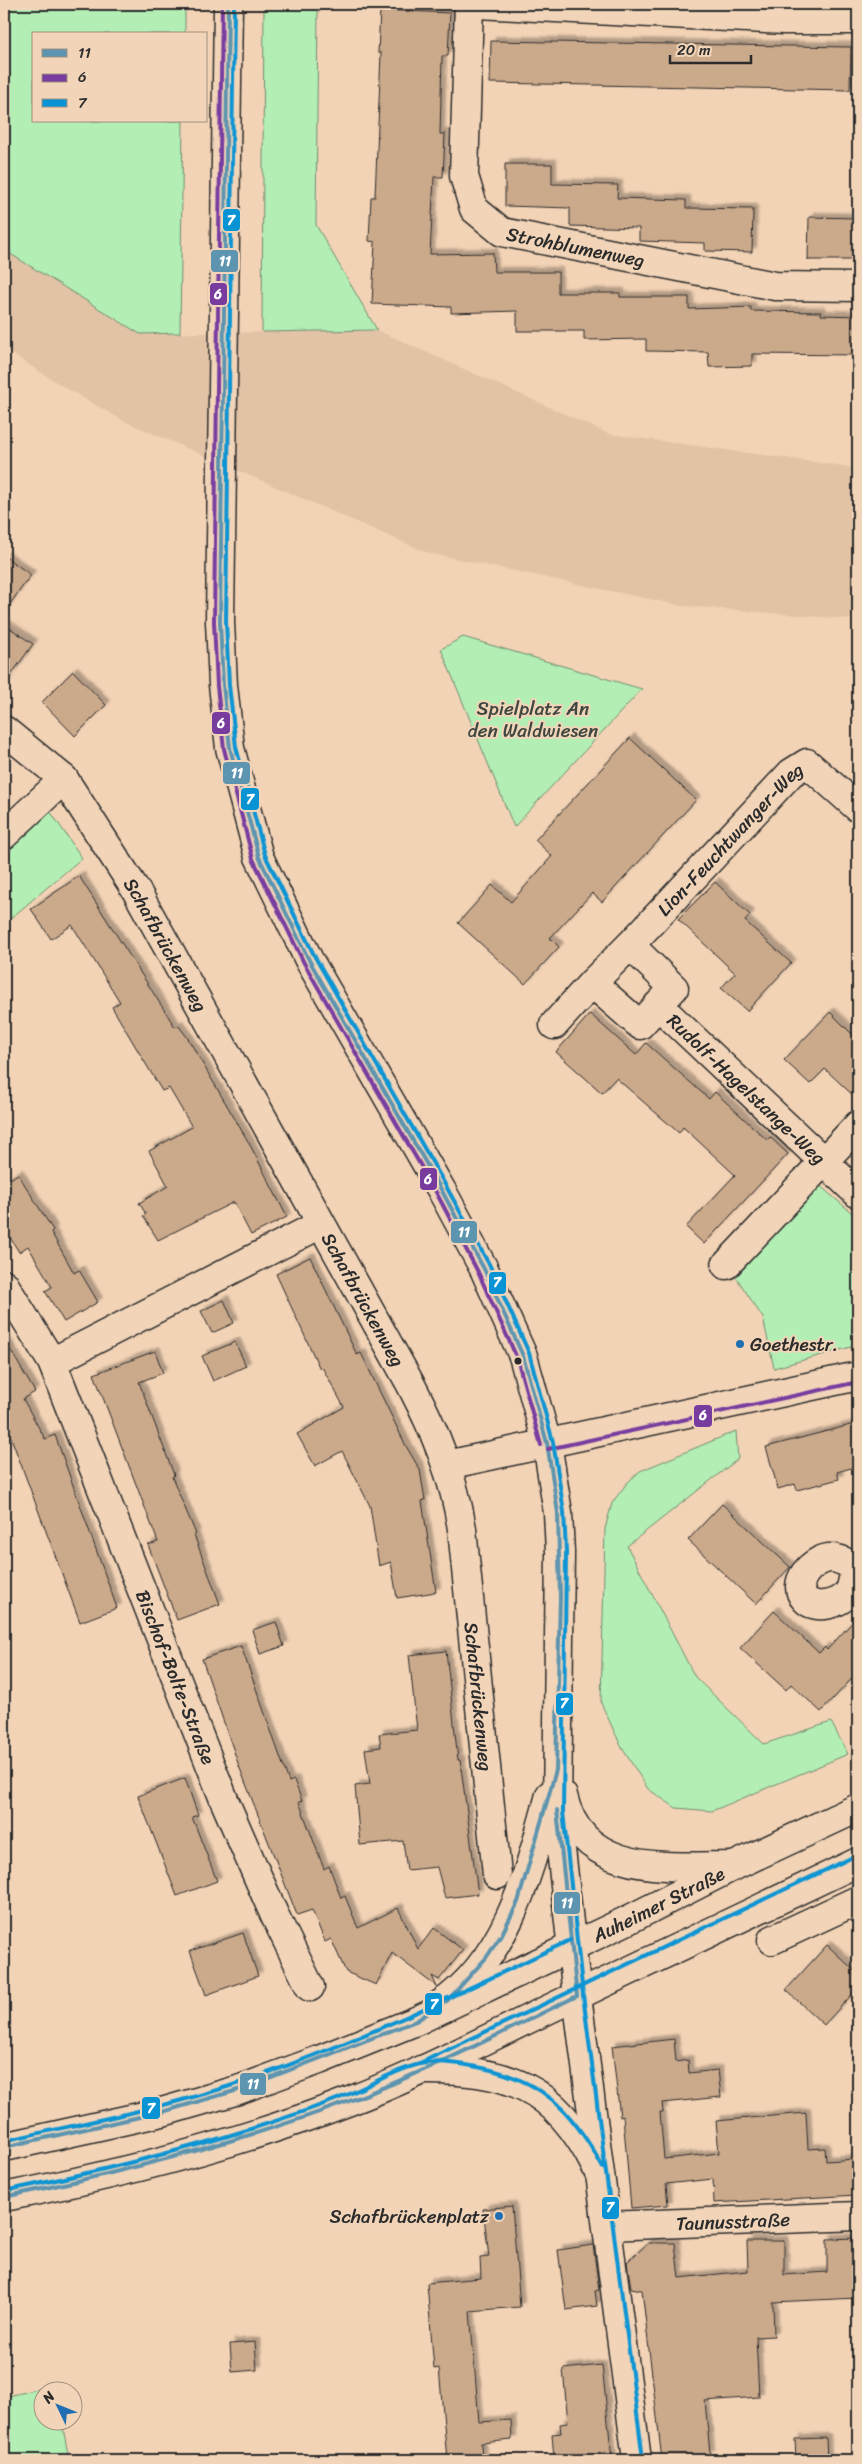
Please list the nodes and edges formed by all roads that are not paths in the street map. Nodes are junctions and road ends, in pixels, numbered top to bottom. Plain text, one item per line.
1 (228, 4) edge
2 (469, 4) edge
3 (477, 4) edge
4 (858, 20) edge
5 (858, 287) edge
6 (4, 730) edge
7 (64, 779) junction
8 (858, 808) edge
9 (4, 835) edge
10 (630, 944) junction
11 (592, 983) junction
12 (658, 1005) junction
13 (554, 1025) dead end
14 (858, 1125) edge
15 (823, 1163) junction
16 (858, 1194) edge
17 (321, 1224) junction
18 (726, 1265) dead end
19 (4, 1284) edge
20 (52, 1362) junction
21 (858, 1376) edge
22 (547, 1443) junction
23 (447, 1465) junction
24 (556, 1770) junction
25 (858, 1808) edge
26 (858, 1862) edge
27 (734, 1866) junction
28 (497, 1875) dead end
29 (858, 1900) edge
30 (772, 1940) dead end
31 (573, 1946) junction
32 (310, 1987) dead end
33 (577, 1996) junction
34 (416, 2021) junction
35 (421, 2070) junction
36 (4, 2148) edge
37 (601, 2178) junction
38 (4, 2196) edge
39 (858, 2216) edge
40 (608, 2226) junction
41 (637, 2460) edge

1 - 22 street
2 - 5 street, Strohblumenweg
3 - 4 street
6 - 7 street, Schafbrückenweg
7 - 9 street
7 - 17 street, Schafbrückenweg
8 - 10 street, Lion-Feuchtwanger-Weg
10 - 11 street
10 - 12 street, Rudolf-Hagelstange-Weg
11 - 12 street, Rudolf-Hagelstange-Weg
11 - 13 street
12 - 15 street, Rudolf-Hagelstange-Weg
14 - 15 street
15 - 16 street, Rudolf-Hagelstange-Weg
15 - 18 street
17 - 20 street
17 - 23 street, Schafbrückenweg
19 - 20 street, Bischof-Bolte-Straße
20 - 32 street, Bischof-Bolte-Straße
21 - 22 street
22 - 23 street
22 - 24 street
23 - 28 street, Schafbrückenweg
24 - 27 street
24 - 31 street
24 - 34 street
25 - 27 street, Auheimer Straße
26 - 33 street
27 - 31 street, Auheimer Straße
29 - 30 street
31 - 33 street
31 - 34 street, Auheimer Straße
33 - 35 street
33 - 37 street
34 - 36 street, Auheimer Straße
35 - 37 street
35 - 38 street
37 - 40 street
39 - 40 street, Taunusstraße
40 - 41 street

